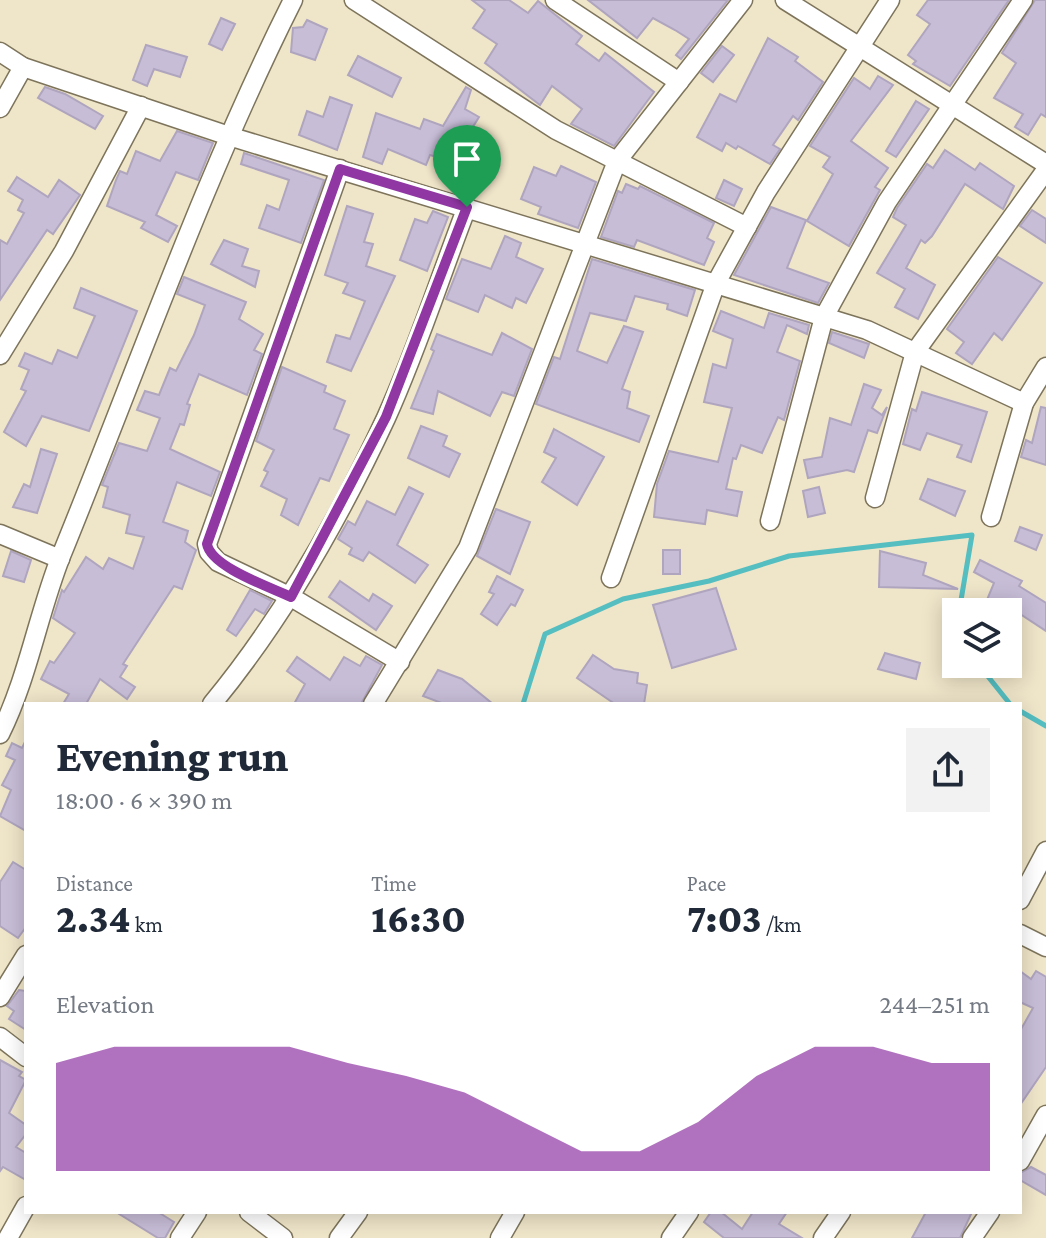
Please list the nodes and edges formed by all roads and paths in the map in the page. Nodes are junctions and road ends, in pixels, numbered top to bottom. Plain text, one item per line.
1 (293, 0) edge
2 (354, 0) edge
3 (555, 0) edge
4 (743, 0) edge
5 (785, 0) edge
6 (890, 0) edge
7 (1023, 0) edge
8 (858, 46) junction
9 (0, 52) edge
10 (23, 67) junction
11 (679, 82) junction
12 (951, 104) junction
13 (141, 106) junction
14 (0, 108) edge
15 (232, 137) junction
16 (617, 161) junction
17 (1046, 164) edge
18 (340, 169) junction
19 (1046, 170) edge
20 (467, 207) junction
21 (747, 227) junction
22 (586, 242) junction
23 (716, 283) junction
24 (824, 317) junction
25 (915, 352) junction
26 (0, 355) edge
27 (1046, 367) edge
28 (1024, 403) junction
29 (875, 498) dead end
30 (991, 517) dead end
31 (770, 521) dead end
32 (0, 534) edge
33 (60, 559) junction
34 (611, 578) dead end
35 (291, 597) junction
36 (400, 662) junction
37 (214, 702) edge
38 (374, 702) edge
39 (0, 734) edge
40 (1046, 851) edge
41 (1022, 896) edge
42 (1022, 935) edge
43 (1046, 947) edge
44 (24, 958) edge
45 (0, 997) edge
46 (0, 1037) edge
47 (24, 1055) edge
48 (1046, 1115) edge
49 (1022, 1157) edge
50 (24, 1210) edge
51 (196, 1214) edge
52 (252, 1214) edge
53 (357, 1214) edge
54 (514, 1214) edge
55 (688, 1214) edge
56 (840, 1214) edge
57 (989, 1214) edge
58 (8, 1238) edge
59 (180, 1238) edge
60 (283, 1238) edge
61 (339, 1238) edge
62 (500, 1238) edge
63 (671, 1238) edge
64 (823, 1238) edge
65 (972, 1238) edge

1 - 15 street
2 - 16 street
3 - 11 street
4 - 11 street
5 - 8 street
6 - 8 street
7 - 12 street
8 - 12 street
8 - 21 street
9 - 10 street
10 - 13 street
10 - 14 street
11 - 16 street
12 - 17 street
12 - 24 street
13 - 15 street
13 - 26 street
15 - 18 street
15 - 33 street
16 - 21 street
16 - 22 street
18 - 20 street
18 - 35 street
19 - 25 street
20 - 22 street
20 - 35 street
21 - 23 street
22 - 23 street
22 - 36 street
23 - 24 street
23 - 34 street
24 - 25 street
24 - 31 street
25 - 28 street
25 - 29 street
27 - 28 street
28 - 30 street
32 - 33 street
33 - 39 street
35 - 36 street
35 - 37 street
36 - 38 street
40 - 41 street
42 - 43 street
44 - 45 street
46 - 47 street
48 - 49 street
50 - 58 street
51 - 59 street
52 - 60 street
53 - 61 street
54 - 62 street
55 - 63 street
56 - 64 street
57 - 65 street

